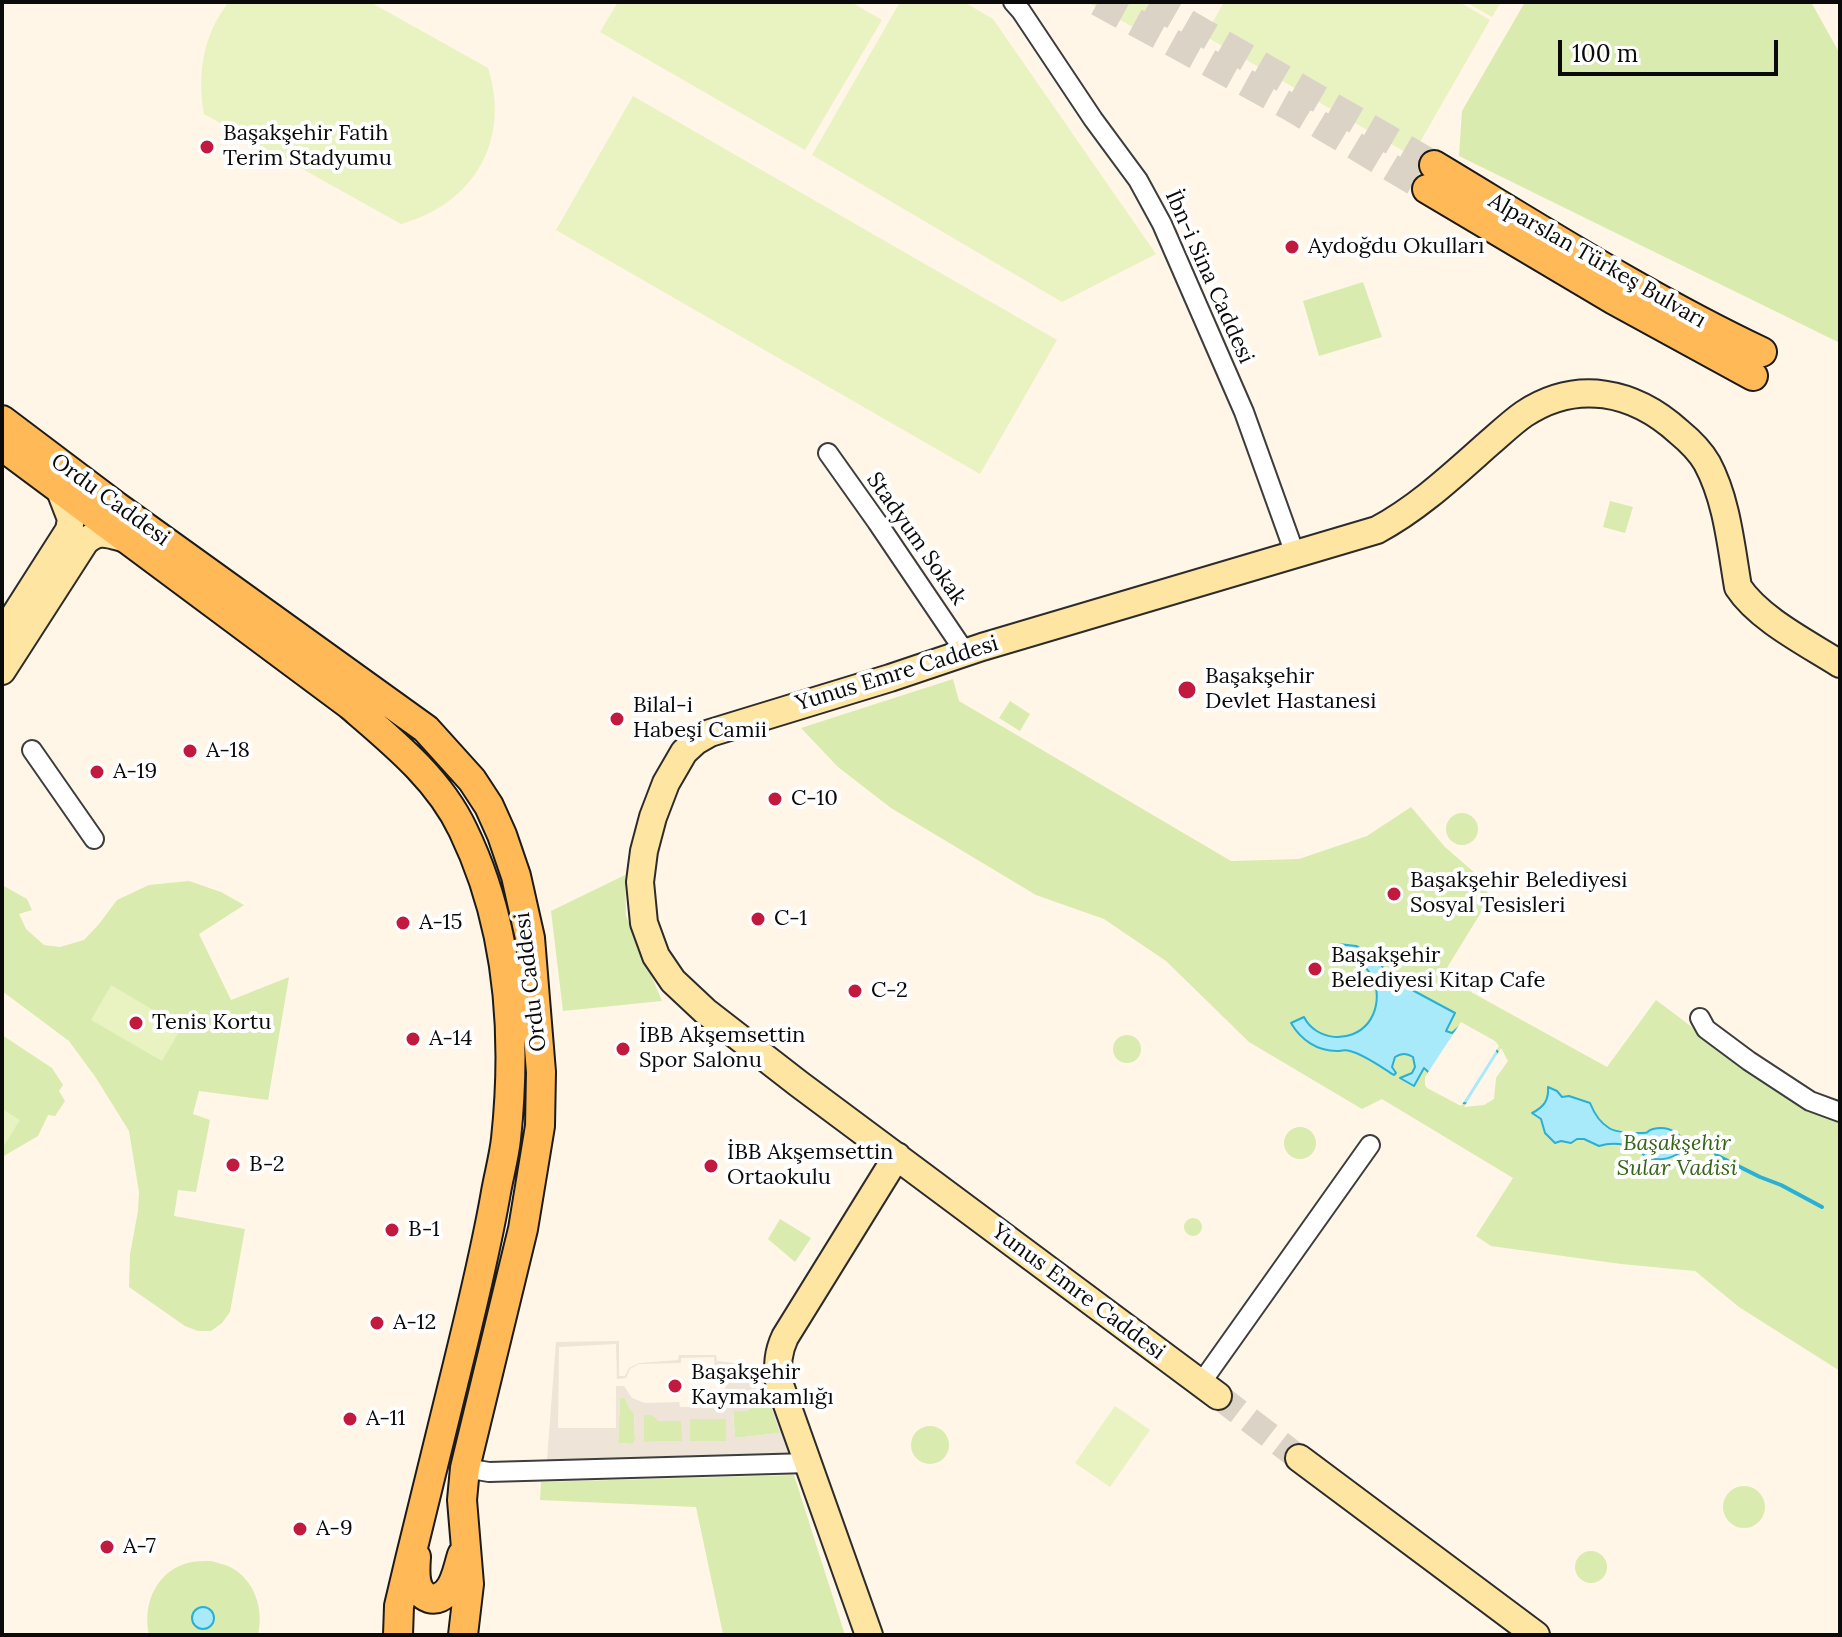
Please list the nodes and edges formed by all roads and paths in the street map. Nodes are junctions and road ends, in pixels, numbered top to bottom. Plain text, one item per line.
1 (1013, 2) edge
2 (1430, 177) tunnel mouth
3 (1757, 364) dead end
4 (2, 420) edge
5 (2, 446) edge
6 (828, 453) dead end
7 (59, 488) junction
8 (127, 539) junction
9 (1295, 554) junction
10 (2, 635) edge
11 (965, 652) junction
12 (1840, 664) edge
13 (2, 671) edge
14 (32, 750) dead end
15 (94, 839) dead end
16 (1700, 1018) dead end
17 (1840, 1112) edge
18 (1370, 1145) dead end
19 (897, 1156) junction
20 (1209, 1389) joint
21 (1299, 1458) tunnel mouth
22 (809, 1463) junction
23 (465, 1468) junction
24 (420, 1517) junction
25 (465, 1546) junction
26 (398, 1635) edge
27 (463, 1635) edge
28 (869, 1635) edge
29 (1536, 1635) edge

1 - 9 street, İbn-i Sina Caddesi
2 - 3 main road, Alparslan Türkeş Bulvarı
4 - 23 main road, Ordu Caddesi
5 - 7 main road, Ordu Caddesi
6 - 11 street, Stadyum Sokak
7 - 8 main road, Ordu Caddesi
7 - 10 street
8 - 13 street
8 - 24 main road, Ordu Caddesi
9 - 11 street, Yunus Emre Caddesi
9 - 12 street, Yunus Emre Caddesi
11 - 19 street, Yunus Emre Caddesi
14 - 15 street
16 - 17 street
18 - 20 street
19 - 20 street, Yunus Emre Caddesi
19 - 22 street
21 - 29 street
22 - 23 street
22 - 28 street
23 - 25 main road, Ordu Caddesi
24 - 25 main road
24 - 26 main road, Ordu Caddesi
25 - 27 main road, Ordu Caddesi

